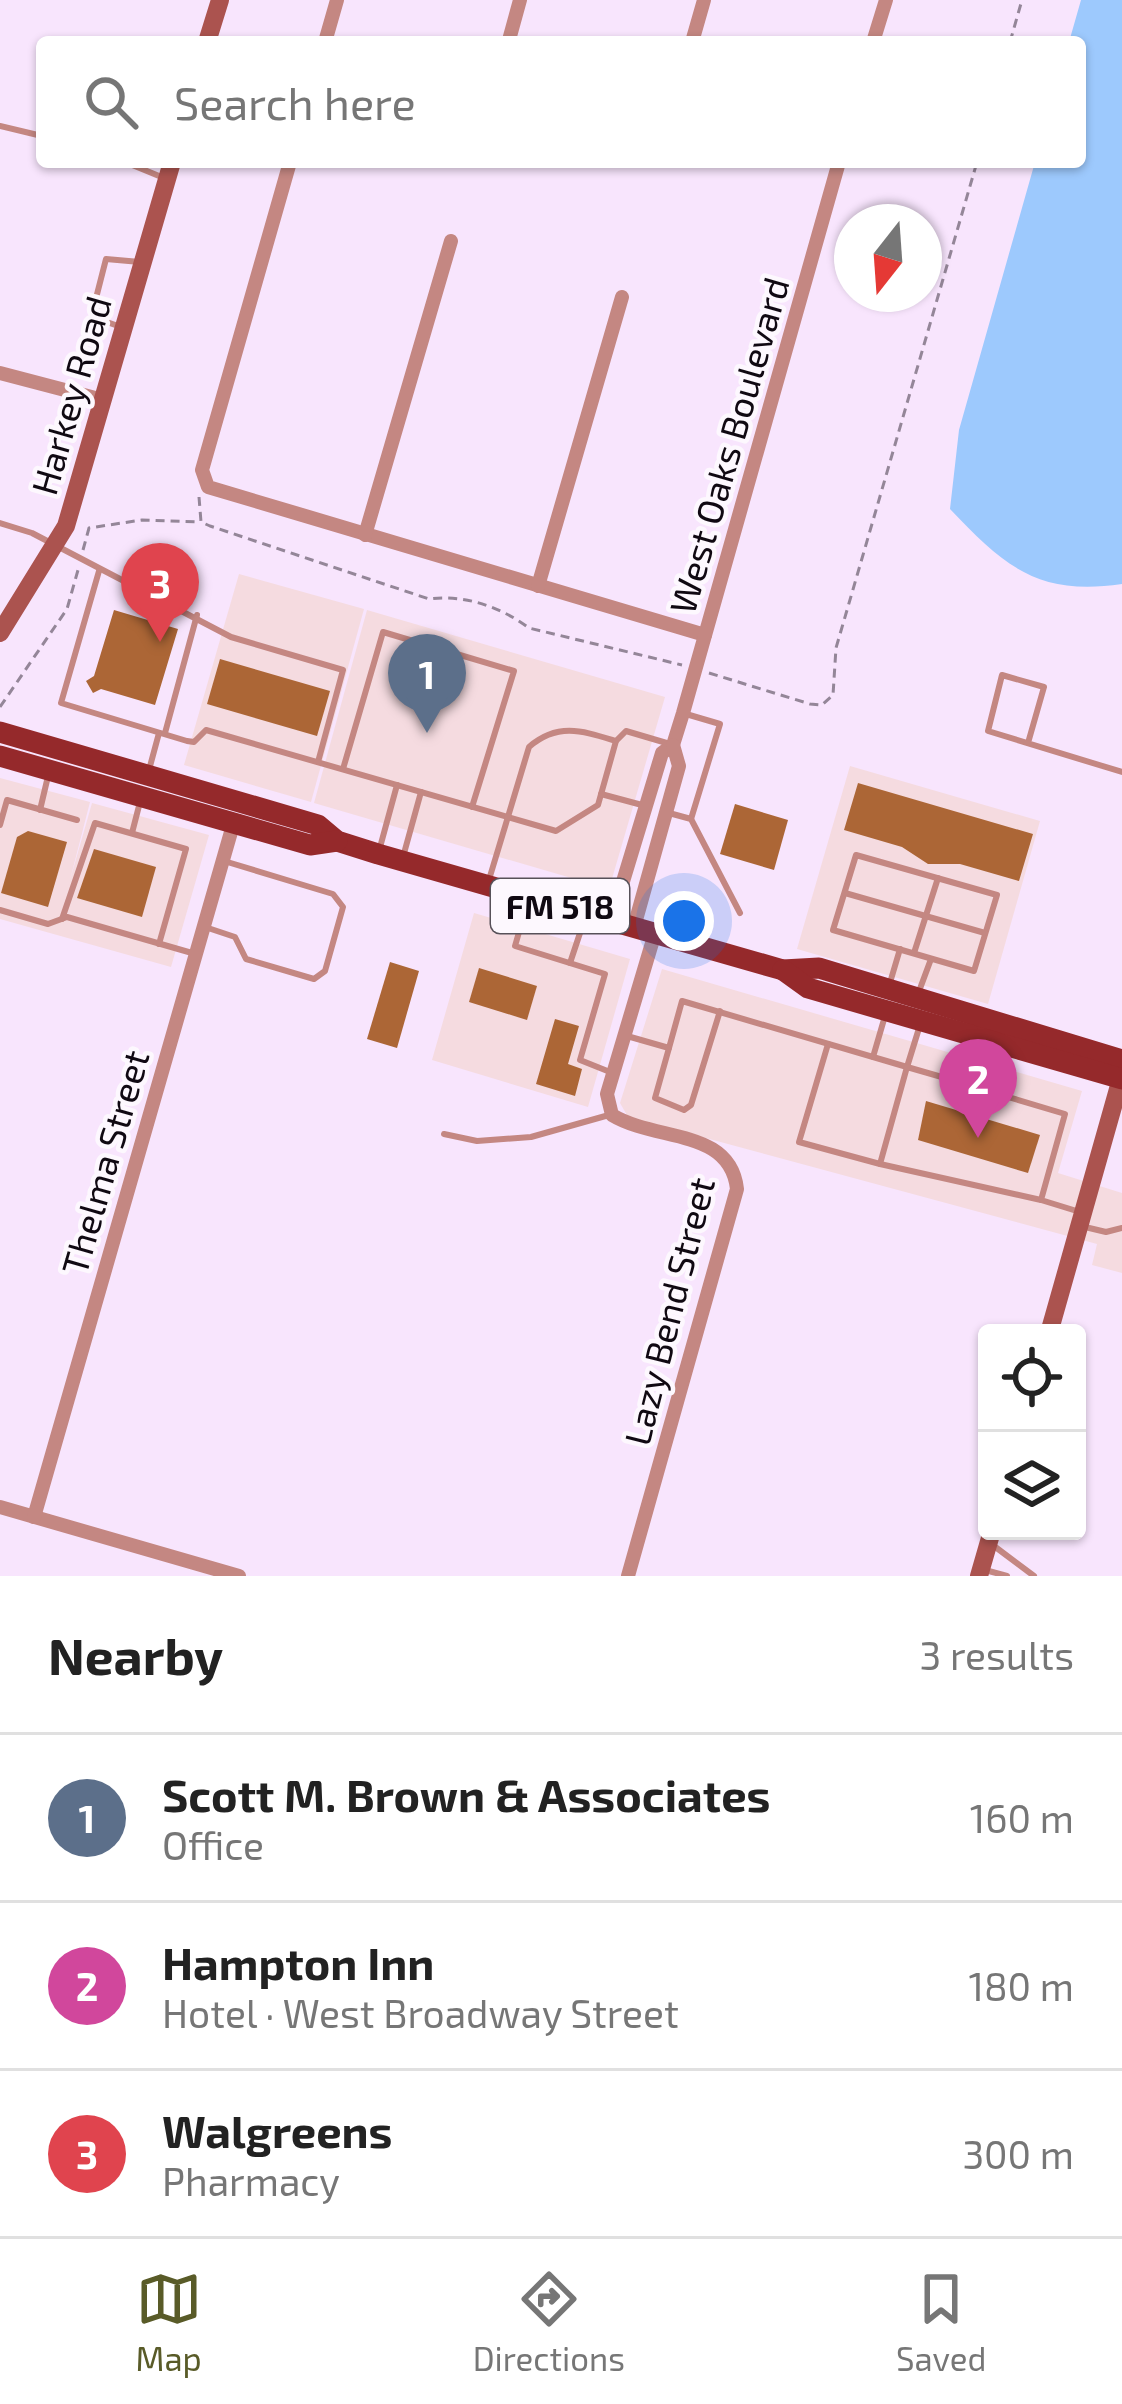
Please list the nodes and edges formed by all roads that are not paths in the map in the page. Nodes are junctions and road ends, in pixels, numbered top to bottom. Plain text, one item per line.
1 (220, 0) edge
2 (337, 0) edge
3 (520, 0) edge
4 (704, 0) edge
5 (886, 0) edge
6 (209, 36) edge
7 (327, 36) edge
8 (510, 36) edge
9 (694, 36) edge
10 (875, 36) edge
11 (0, 126) edge
12 (36, 135) edge
13 (288, 168) edge
14 (837, 168) edge
15 (170, 171) edge
16 (451, 241) dead end
17 (143, 262) junction
18 (622, 297) dead end
19 (124, 328) junction
20 (0, 373) edge
21 (103, 400) junction
22 (0, 523) edge
23 (365, 535) junction
24 (58, 547) junction
25 (99, 571) junction
26 (538, 586) junction
27 (197, 615) junction
28 (0, 633) edge
29 (705, 635) junction
30 (683, 713) junction
31 (0, 732) edge
32 (162, 734) junction
33 (616, 741) junction
34 (1028, 743) junction
35 (674, 745) junction
36 (0, 756) edge
37 (318, 762) junction
38 (49, 770) junction
39 (343, 770) junction
40 (1122, 772) edge
41 (397, 785) junction
42 (145, 786) junction
43 (422, 792) junction
44 (601, 794) junction
45 (646, 806) junction
46 (472, 807) junction
47 (40, 810) junction
48 (665, 812) junction
49 (507, 817) junction
50 (691, 819) junction
51 (77, 820) dead end
52 (0, 824) edge
53 (232, 825) junction
54 (132, 833) junction
55 (337, 841) junction
56 (378, 854) junction
57 (220, 860) junction
58 (402, 861) junction
59 (938, 878) junction
60 (488, 885) junction
61 (844, 893) junction
62 (529, 897) junction
63 (0, 910) edge
64 (740, 913) dead end
65 (586, 914) junction
66 (926, 916) junction
67 (62, 919) junction
68 (611, 921) junction
69 (202, 926) junction
70 (645, 930) junction
71 (985, 933) junction
72 (160, 944) junction
73 (900, 949) junction
74 (194, 953) junction
75 (914, 953) junction
76 (932, 958) junction
77 (570, 963) junction
78 (783, 970) junction
79 (888, 988) junction
80 (835, 997) junction
81 (917, 997) junction
82 (720, 1011) junction
83 (968, 1011) junction
84 (886, 1013) junction
85 (922, 1022) junction
86 (625, 1035) junction
87 (828, 1043) junction
88 (668, 1048) junction
89 (873, 1057) junction
90 (1122, 1060) edge
91 (907, 1067) junction
92 (614, 1073) junction
93 (1122, 1077) edge
94 (973, 1086) dead end
95 (998, 1094) dead end
96 (612, 1115) junction
97 (444, 1134) dead end
98 (880, 1164) junction
99 (1041, 1200) junction
100 (1082, 1219) junction
101 (1121, 1232) edge
102 (1052, 1324) edge
103 (0, 1507) edge
104 (34, 1517) junction
105 (989, 1540) edge
106 (992, 1540) edge
107 (981, 1572) edge
108 (239, 1576) edge
109 (628, 1576) edge
110 (1007, 1576) edge
111 (1034, 1576) edge

1 - 6 street
2 - 7 street
3 - 8 street
4 - 9 street
5 - 10 street
11 - 12 lane
13 - 23 street
14 - 29 street, West Oaks Boulevard
15 - 17 street, Harkey Road
16 - 23 street
17 - 19 street, Harkey Road
17 - 19 lane
18 - 26 street
19 - 21 street, Harkey Road
20 - 21 street
21 - 24 street, Harkey Road
22 - 24 lane
23 - 26 street
24 - 25 lane
24 - 28 street, Harkey Road
25 - 27 lane
25 - 32 lane
26 - 29 street
27 - 32 lane
27 - 37 lane
29 - 30 street, West Oaks Boulevard
30 - 35 street, West Oaks Boulevard
30 - 50 lane
31 - 42 main road, FM 518
32 - 37 lane
32 - 42 lane
33 - 35 lane
33 - 44 lane
33 - 49 lane
34 - 34 lane
34 - 40 lane
35 - 45 street, West Oaks Boulevard
35 - 48 street, West Oaks Boulevard
36 - 38 main road, FM 518
37 - 39 lane
38 - 42 main road, FM 518
38 - 47 lane
39 - 41 lane
39 - 46 lane
41 - 43 lane
41 - 56 lane
42 - 53 main road, FM 518
42 - 54 lane
42 - 55 main road, FM 518
43 - 46 lane
43 - 58 lane
44 - 45 lane
44 - 49 lane
45 - 48 street
45 - 68 street, West Oaks Boulevard
46 - 49 lane
47 - 51 lane
47 - 52 lane
48 - 50 lane
48 - 70 street, West Oaks Boulevard
49 - 60 lane
50 - 64 lane
53 - 55 main road, FM 518
53 - 57 street, Thelma Street
54 - 67 lane
54 - 72 lane
55 - 56 main road, FM 518
56 - 58 main road, FM 518
57 - 69 street, Thelma Street
57 - 69 lane
58 - 60 main road, FM 518
59 - 61 lane
59 - 66 lane
59 - 71 lane
60 - 62 main road, FM 518
61 - 66 lane
61 - 73 lane
62 - 65 main road, FM 518
62 - 77 lane
63 - 67 lane
65 - 68 main road, FM 518
65 - 77 lane
66 - 71 lane
66 - 75 lane
67 - 72 lane
68 - 70 main road, FM 518
69 - 74 street, Thelma Street
70 - 78 main road, FM 518
70 - 86 street
71 - 76 lane
72 - 74 lane
73 - 75 lane
73 - 79 lane
74 - 104 street, Thelma Street
75 - 76 lane
76 - 81 lane
77 - 92 lane
78 - 79 main road, FM 518
78 - 80 main road, FM 518
79 - 81 main road, FM 518
80 - 81 main road
80 - 84 main road, FM 518
81 - 83 main road, FM 518
82 - 87 lane
82 - 88 lane
82 - 88 lane
83 - 84 main road
83 - 90 main road, FM 518
84 - 85 main road, FM 518
84 - 89 lane
85 - 91 lane
85 - 93 main road, FM 518
86 - 88 lane
86 - 92 street
87 - 89 lane
87 - 98 lane
89 - 91 lane
91 - 94 lane
91 - 98 lane
92 - 96 street
93 - 100 street
95 - 99 lane
96 - 97 lane
96 - 109 street, Lazy Bend Street
98 - 99 lane
99 - 100 lane
100 - 101 lane
100 - 102 street
103 - 104 street
104 - 108 street
105 - 107 street
106 - 111 lane
107 - 110 lane

